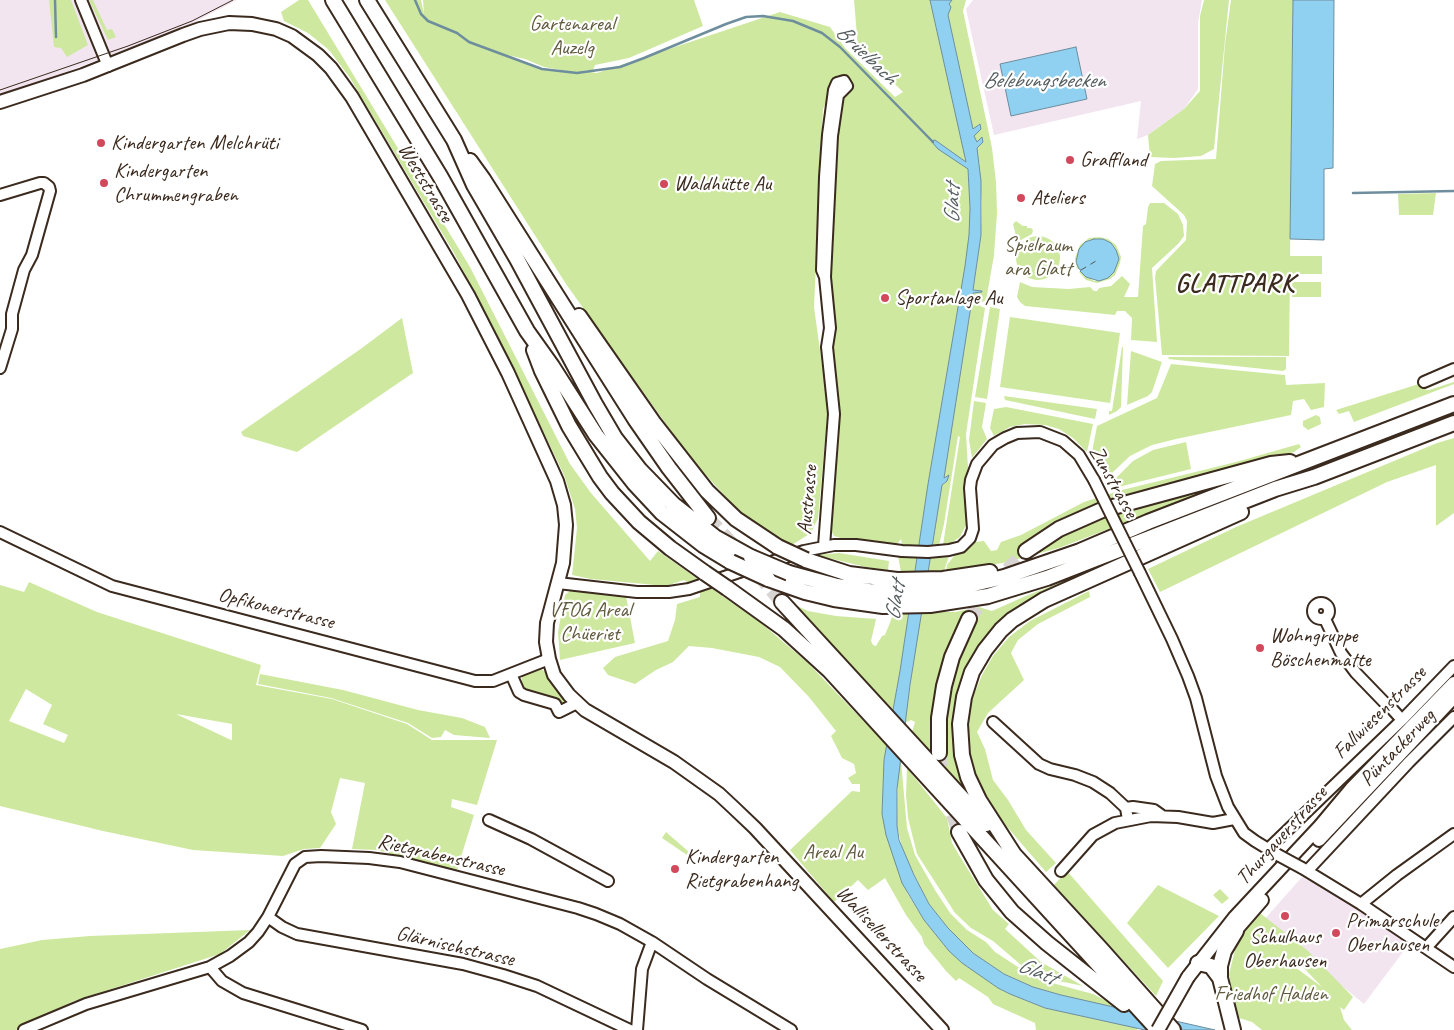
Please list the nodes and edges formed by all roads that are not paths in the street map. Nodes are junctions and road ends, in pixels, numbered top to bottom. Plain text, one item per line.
1 (81, 0) edge
2 (368, 0) edge
3 (334, 3) edge
4 (108, 66) junction
5 (0, 102) edge
6 (454, 140) junction
7 (0, 194) edge
8 (517, 233) junction
9 (825, 277) junction
10 (527, 330) junction
11 (0, 368) edge
12 (1454, 369) edge
13 (1424, 382) dead end
14 (1454, 404) edge
15 (1454, 423) edge
16 (1313, 459) junction
17 (1314, 477) junction
18 (708, 518) tunnel mouth
19 (0, 532) edge
20 (824, 546) junction
21 (1026, 552) tunnel mouth
22 (558, 582) junction
23 (951, 590) junction
24 (885, 592) junction
25 (782, 602) tunnel mouth
26 (1325, 619) dead end
27 (969, 620) tunnel mouth
28 (549, 659) junction
29 (1454, 666) edge
30 (511, 674) junction
31 (1454, 683) edge
32 (1454, 696) edge
33 (1384, 702) dead end
34 (577, 703) junction
35 (1393, 710) dead end
36 (879, 717) junction
37 (1454, 717) edge
38 (1402, 720) junction
39 (993, 722) dead end
40 (912, 752) junction
41 (939, 753) tunnel mouth
42 (1126, 808) junction
43 (1164, 816) junction
44 (1234, 819) junction
45 (489, 820) dead end
46 (1128, 820) junction
47 (959, 832) tunnel mouth
48 (1454, 834) edge
49 (1268, 849) junction
50 (1015, 856) junction
51 (1305, 870) junction
52 (1061, 871) dead end
53 (608, 881) dead end
54 (1361, 904) junction
55 (268, 917) junction
56 (1454, 917) edge
57 (1236, 931) junction
58 (652, 942) junction
59 (1426, 948) junction
60 (1203, 963) junction
61 (210, 967) junction
62 (1454, 967) edge
63 (1220, 978) junction
64 (1192, 979) junction
65 (1127, 1001) junction
66 (24, 1030) edge
67 (362, 1030) edge
68 (630, 1030) edge
69 (637, 1030) edge
70 (791, 1030) edge
71 (942, 1030) edge
72 (1157, 1030) edge
73 (1167, 1030) edge
74 (1173, 1030) edge
75 (1233, 1030) edge

1 - 4 street
2 - 6 highway
3 - 10 highway
4 - 5 main road, Weststrasse
4 - 22 main road, Weststrasse
6 - 8 highway
6 - 24 highway, bridge
7 - 11 street
8 - 18 highway
8 - 24 highway, bridge
9 - 9 street, Austrasse
9 - 20 street, Austrasse
10 - 24 highway, bridge
10 - 36 highway, bridge
12 - 13 street
14 - 16 highway
15 - 17 highway
16 - 21 highway
16 - 23 highway
17 - 23 highway
17 - 50 highway
19 - 30 street, Opfikonerstrasse
20 - 22 street, Austrasse
20 - 44 street, Zunstrasse, bridge
22 - 28 main road, Weststrasse
23 - 24 highway
25 - 36 highway
26 - 33 street
27 - 41 highway
28 - 30 street, Opfikonerstrasse
28 - 34 main road, Wallisellerstrasse
29 - 38 street, Fallwiesenstrasse
30 - 34 street
31 - 60 main road, Thurgauerstrasse
32 - 57 main road, Thurgauerstrasse
34 - 71 main road, Wallisellerstrasse
35 - 38 street
36 - 40 highway
37 - 51 street, Püntackerweg
38 - 49 street, Fallwiesenstrasse
39 - 42 street
40 - 50 highway
40 - 65 highway
42 - 43 street
42 - 46 street
43 - 44 street
43 - 46 street
44 - 49 street, Zunstrasse
45 - 53 street, Rietgrabenstrasse
46 - 52 street
47 - 65 highway
48 - 54 street
49 - 51 street, Zunstrasse, bridge
50 - 74 highway
51 - 54 street, Zunstrasse
54 - 59 street, Zunstrasse
55 - 58 street, Rietgrabenstrasse
55 - 61 street, Rietgrabenstrasse
55 - 68 street, Glärnischstrasse
56 - 59 street
57 - 60 main road, Thurgauerstrasse
57 - 63 highway
58 - 69 street
58 - 70 street, Rietgrabenstrasse
59 - 62 street, Zunstrasse
60 - 63 highway
60 - 64 main road, Thurgauerstrasse
61 - 66 street, Rietgrabenstrasse
61 - 67 street
63 - 75 highway
64 - 72 main road, Thurgauerstrasse, bridge
64 - 73 main road, Thurgauerstrasse
65 - 72 highway

